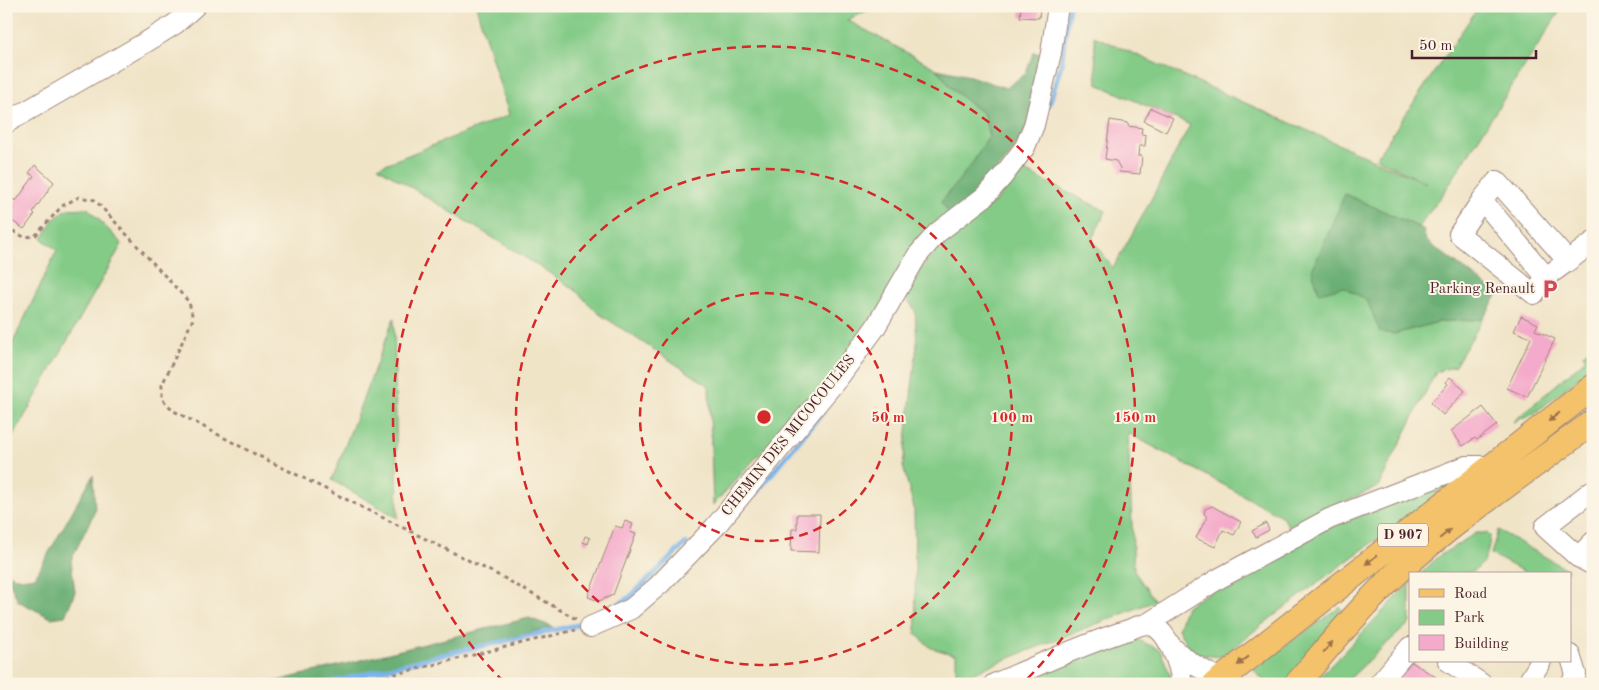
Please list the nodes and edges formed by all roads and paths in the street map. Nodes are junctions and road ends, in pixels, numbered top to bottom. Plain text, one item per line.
1 (195, 6) edge
2 (1058, 6) edge
3 (6, 123) edge
4 (1482, 200) junction
5 (6, 227) edge
6 (1593, 242) edge
7 (1568, 261) junction
8 (1546, 277) junction
9 (1593, 387) edge
10 (1593, 422) edge
11 (1491, 466) junction
12 (1593, 490) edge
13 (1593, 542) edge
14 (1585, 561) edge
15 (1147, 624) junction
16 (590, 626) junction
17 (1170, 645) junction
18 (1409, 648) edge
19 (1572, 661) edge
20 (1449, 662) edge
21 (1539, 662) edge
22 (1223, 682) edge
23 (355, 684) edge
24 (994, 684) edge
25 (1182, 684) edge
26 (1297, 684) edge
27 (1379, 684) edge
28 (1482, 684) edge
29 (1527, 684) edge
30 (1571, 684) edge

1 - 3 street
2 - 16 street, CHEMIN DES MICOCOULES
4 - 7 street
4 - 8 street
4 - 8 street
5 - 16 path
6 - 7 street
7 - 8 street
9 -> 11 main road, D 907
26 -> 10 main road, D 907
11 - 15 street
11 -> 22 main road, D 907
12 - 14 street
13 - 14 street
15 - 17 street
15 - 24 street
16 - 23 path
17 - 22 street
17 - 25 street
18 - 27 street
19 - 30 street
20 - 28 street
21 - 29 street

